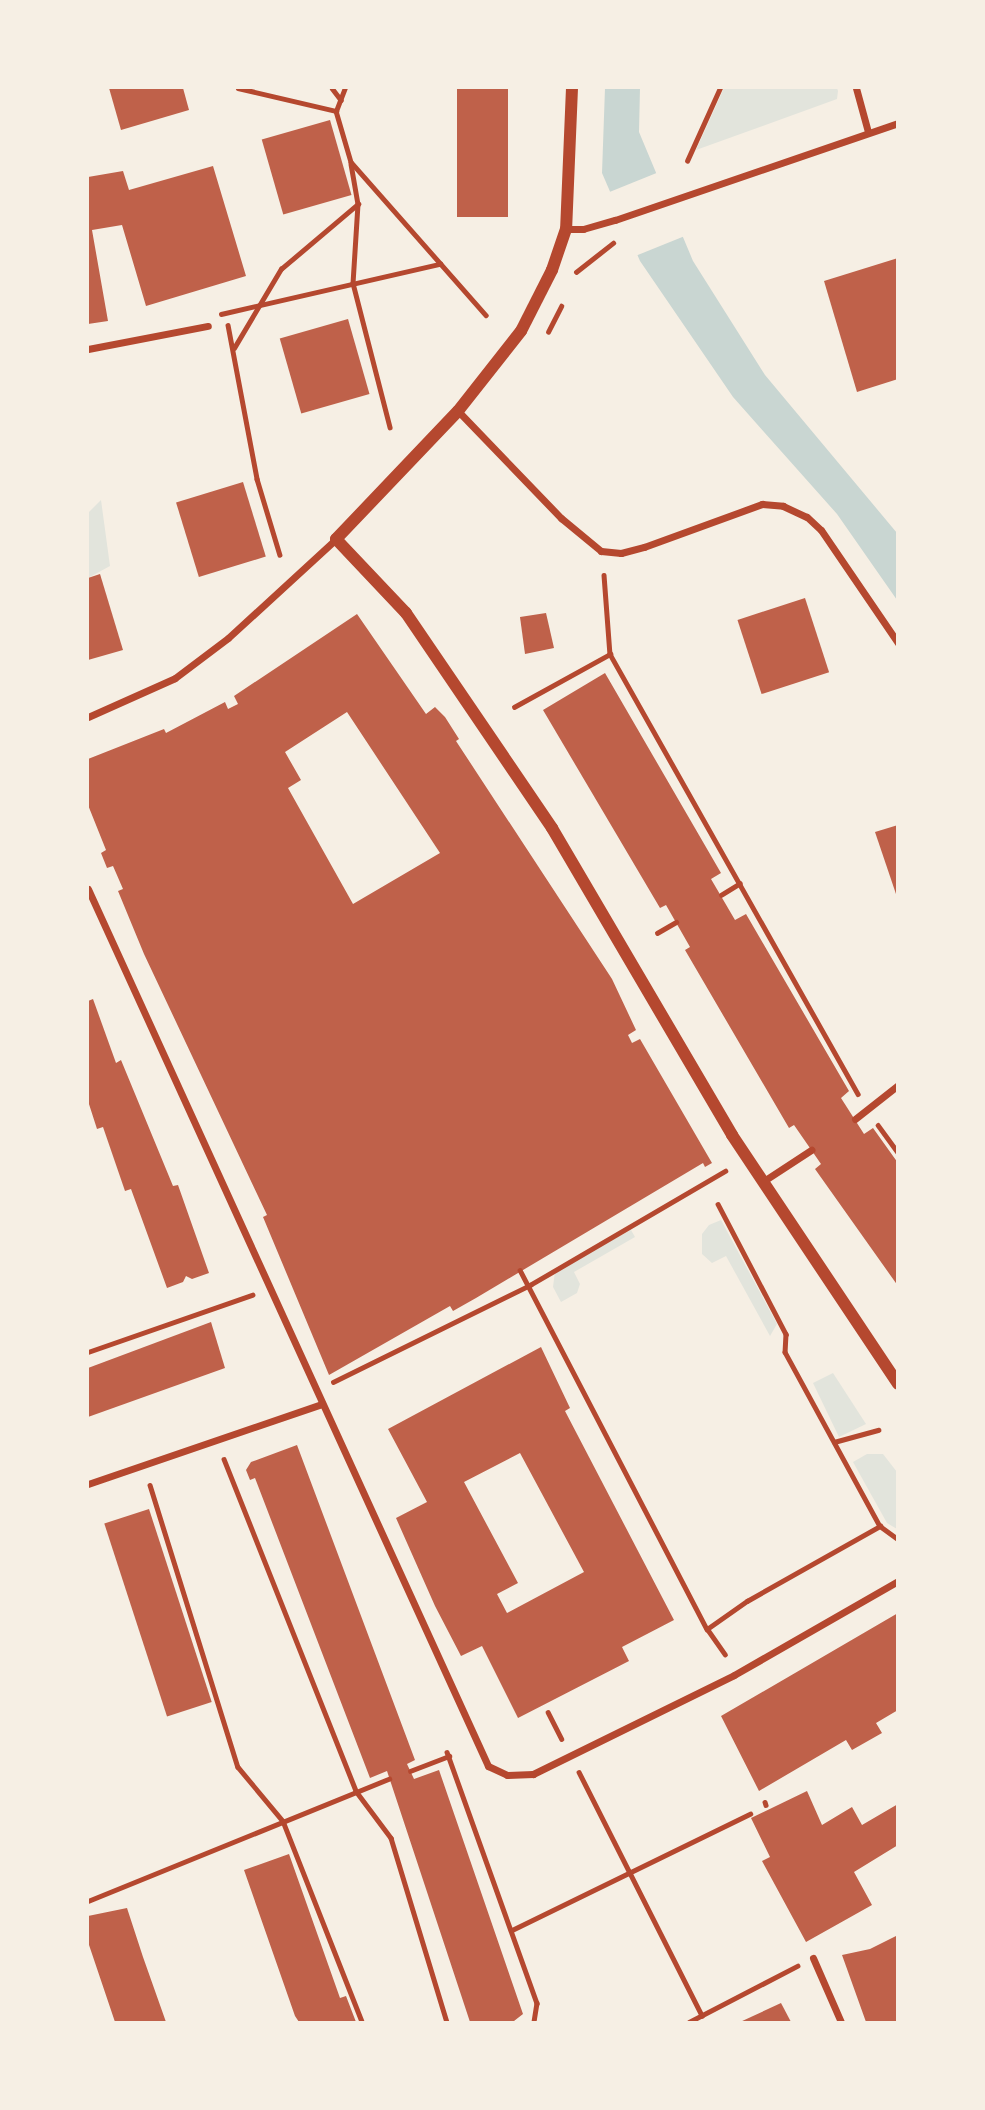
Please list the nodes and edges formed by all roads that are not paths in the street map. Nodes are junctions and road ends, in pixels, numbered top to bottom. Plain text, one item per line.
1 (572, 88) edge
2 (856, 88) edge
3 (898, 123) edge
4 (868, 132) junction
5 (566, 229) junction
6 (208, 326) road end
7 (88, 349) edge
8 (458, 411) junction
9 (336, 539) junction
10 (898, 643) edge
11 (88, 717) edge
12 (88, 890) edge
13 (898, 1085) edge
14 (855, 1119) dead end
15 (811, 1150) dead end
16 (762, 1182) junction
17 (898, 1384) edge
18 (321, 1404) junction
19 (88, 1484) edge
20 (898, 1581) edge
21 (813, 1958) road end
22 (841, 2022) edge

1 - 5 street
2 - 4 street
3 - 4 street
4 - 5 street
5 - 8 street
6 - 7 street
8 - 9 street
8 - 10 street
9 - 11 street
9 - 16 street
12 - 18 street
13 - 14 street
15 - 16 street
16 - 17 street
18 - 19 street
18 - 20 street
21 - 22 street

